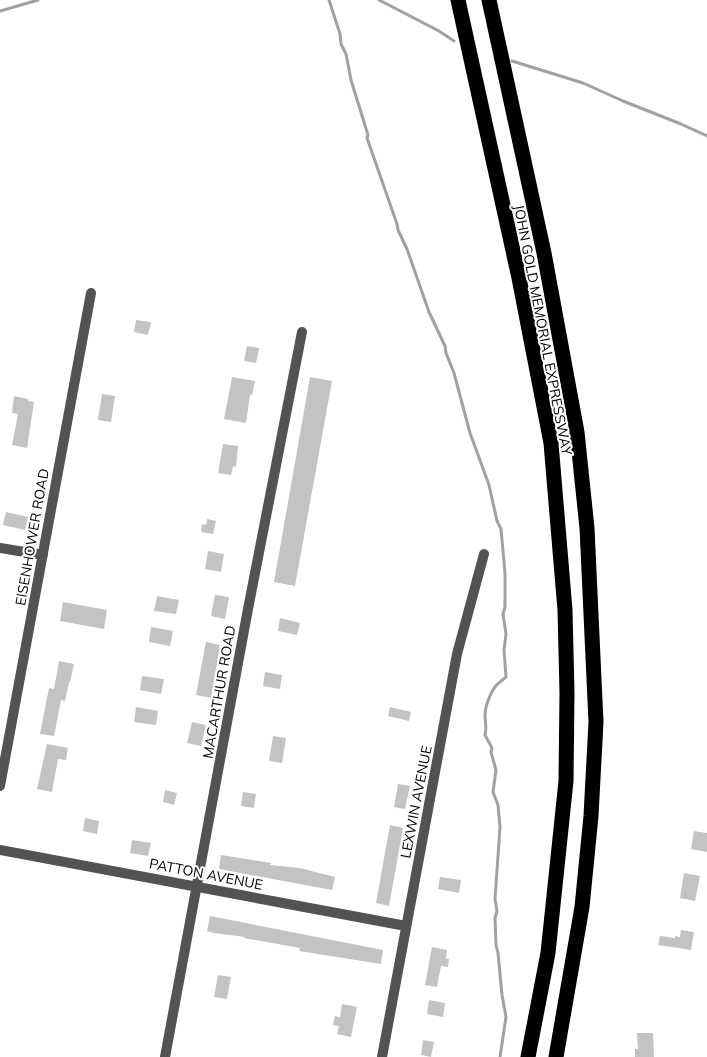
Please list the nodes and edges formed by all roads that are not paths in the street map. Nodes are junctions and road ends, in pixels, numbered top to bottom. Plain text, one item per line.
1 (458, 0) edge
2 (489, 0) edge
3 (91, 293) dead end
4 (302, 332) dead end
5 (0, 548) edge
6 (484, 554) dead end
7 (42, 555) junction
8 (0, 786) edge
9 (0, 850) edge
10 (198, 886) junction
11 (406, 926) junction
12 (166, 1057) edge
13 (382, 1057) edge
14 (528, 1057) edge
15 (556, 1057) edge

1 - 14 highway, JOHN GOLD MEMORIAL EXPRESSWAY
2 - 15 highway, JOHN GOLD MEMORIAL EXPRESSWAY
3 - 7 street, EISENHOWER ROAD
4 - 10 street, MACARTHUR ROAD
5 - 7 street
6 - 11 street, LEXWIN AVENUE
7 - 8 street, EISENHOWER ROAD
9 - 10 street, PATTON AVENUE
10 - 11 street, PATTON AVENUE
10 - 12 street, MACARTHUR ROAD
11 - 13 street, LEXWIN AVENUE

